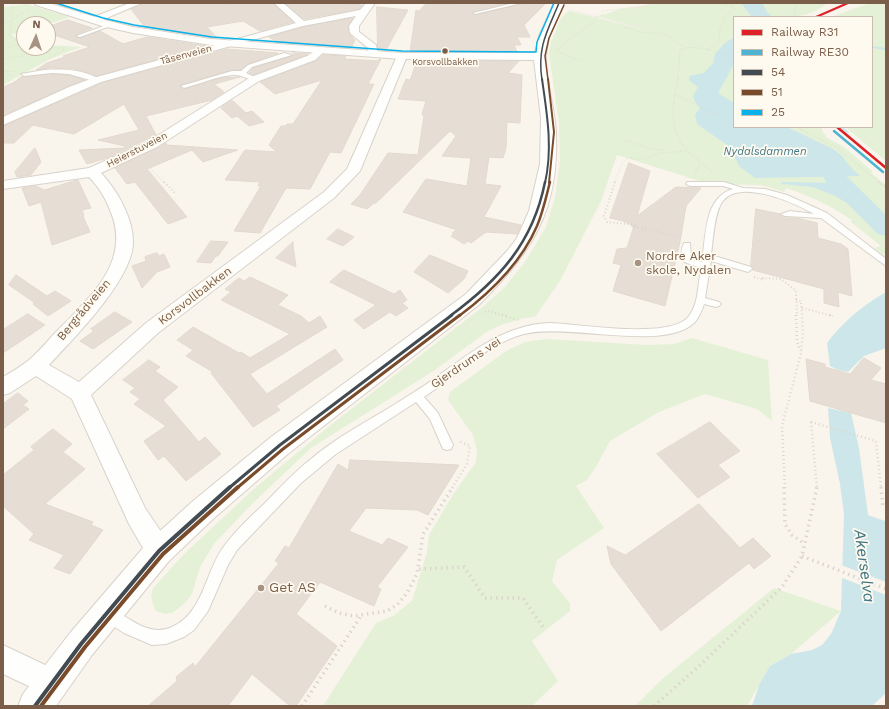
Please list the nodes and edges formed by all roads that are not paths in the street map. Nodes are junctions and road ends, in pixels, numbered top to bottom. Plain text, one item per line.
1 (138, 3) edge
2 (278, 3) edge
3 (520, 3) edge
4 (35, 5) edge
5 (365, 6) edge
6 (563, 6) edge
7 (475, 13) dead end
8 (94, 20) junction
9 (302, 24) junction
10 (111, 25) junction
11 (78, 36) dead end
12 (230, 44) junction
13 (320, 51) junction
14 (373, 54) junction
15 (289, 55) dead end
16 (402, 56) junction
17 (540, 57) junction
18 (242, 72) junction
19 (24, 74) dead end
20 (255, 79) junction
21 (97, 80) junction
22 (184, 86) dead end
23 (3, 121) edge
24 (92, 172) junction
25 (690, 184) dead end
26 (4, 186) edge
27 (744, 190) junction
28 (785, 214) dead end
29 (824, 215) junction
30 (684, 241) road end
31 (706, 262) junction
32 (886, 262) edge
33 (750, 273) road end
34 (701, 300) junction
35 (716, 304) dead end
36 (35, 366) junction
37 (3, 387) edge
38 (80, 393) junction
39 (417, 396) junction
40 (447, 445) dead end
41 (159, 551) junction
42 (106, 613) junction
43 (3, 659) edge
44 (52, 683) junction
45 (35, 706) edge

1 - 8 street
2 - 9 street
3 - 7 lane
4 - 8 main road
5 - 9 street, Tåsenveien
5 - 14 street
6 - 17 main road
8 - 10 main road
9 - 12 street, Tåsenveien
10 - 11 lane
10 - 12 main road
12 - 13 main road
12 - 21 street, Tåsenveien
13 - 14 main road
13 - 20 street, Heierstuveien
14 - 16 main road
15 - 18 lane
16 - 17 main road
16 - 38 street, Korsvollbakken
17 - 41 main road
18 - 20 lane
18 - 22 lane
19 - 21 lane
20 - 24 street, Heierstuveien
21 - 23 street, Tåsenveien
24 - 26 street, Heierstuveien
24 - 36 street, Bergrådveien
25 - 27 lane
27 - 29 lane, Gjerdrums vei
27 - 31 lane, Gjerdrums vei
28 - 29 lane
29 - 32 lane, Gjerdrums vei
30 - 31 lane
31 - 33 lane
31 - 34 lane, Gjerdrums vei
34 - 35 lane
34 - 39 lane, Gjerdrums vei
36 - 37 street, Bergrådveien
36 - 38 street
38 - 41 street
39 - 40 lane
39 - 42 lane, Gjerdrums vei
41 - 42 main road
42 - 44 main road
43 - 44 street
44 - 45 main road

